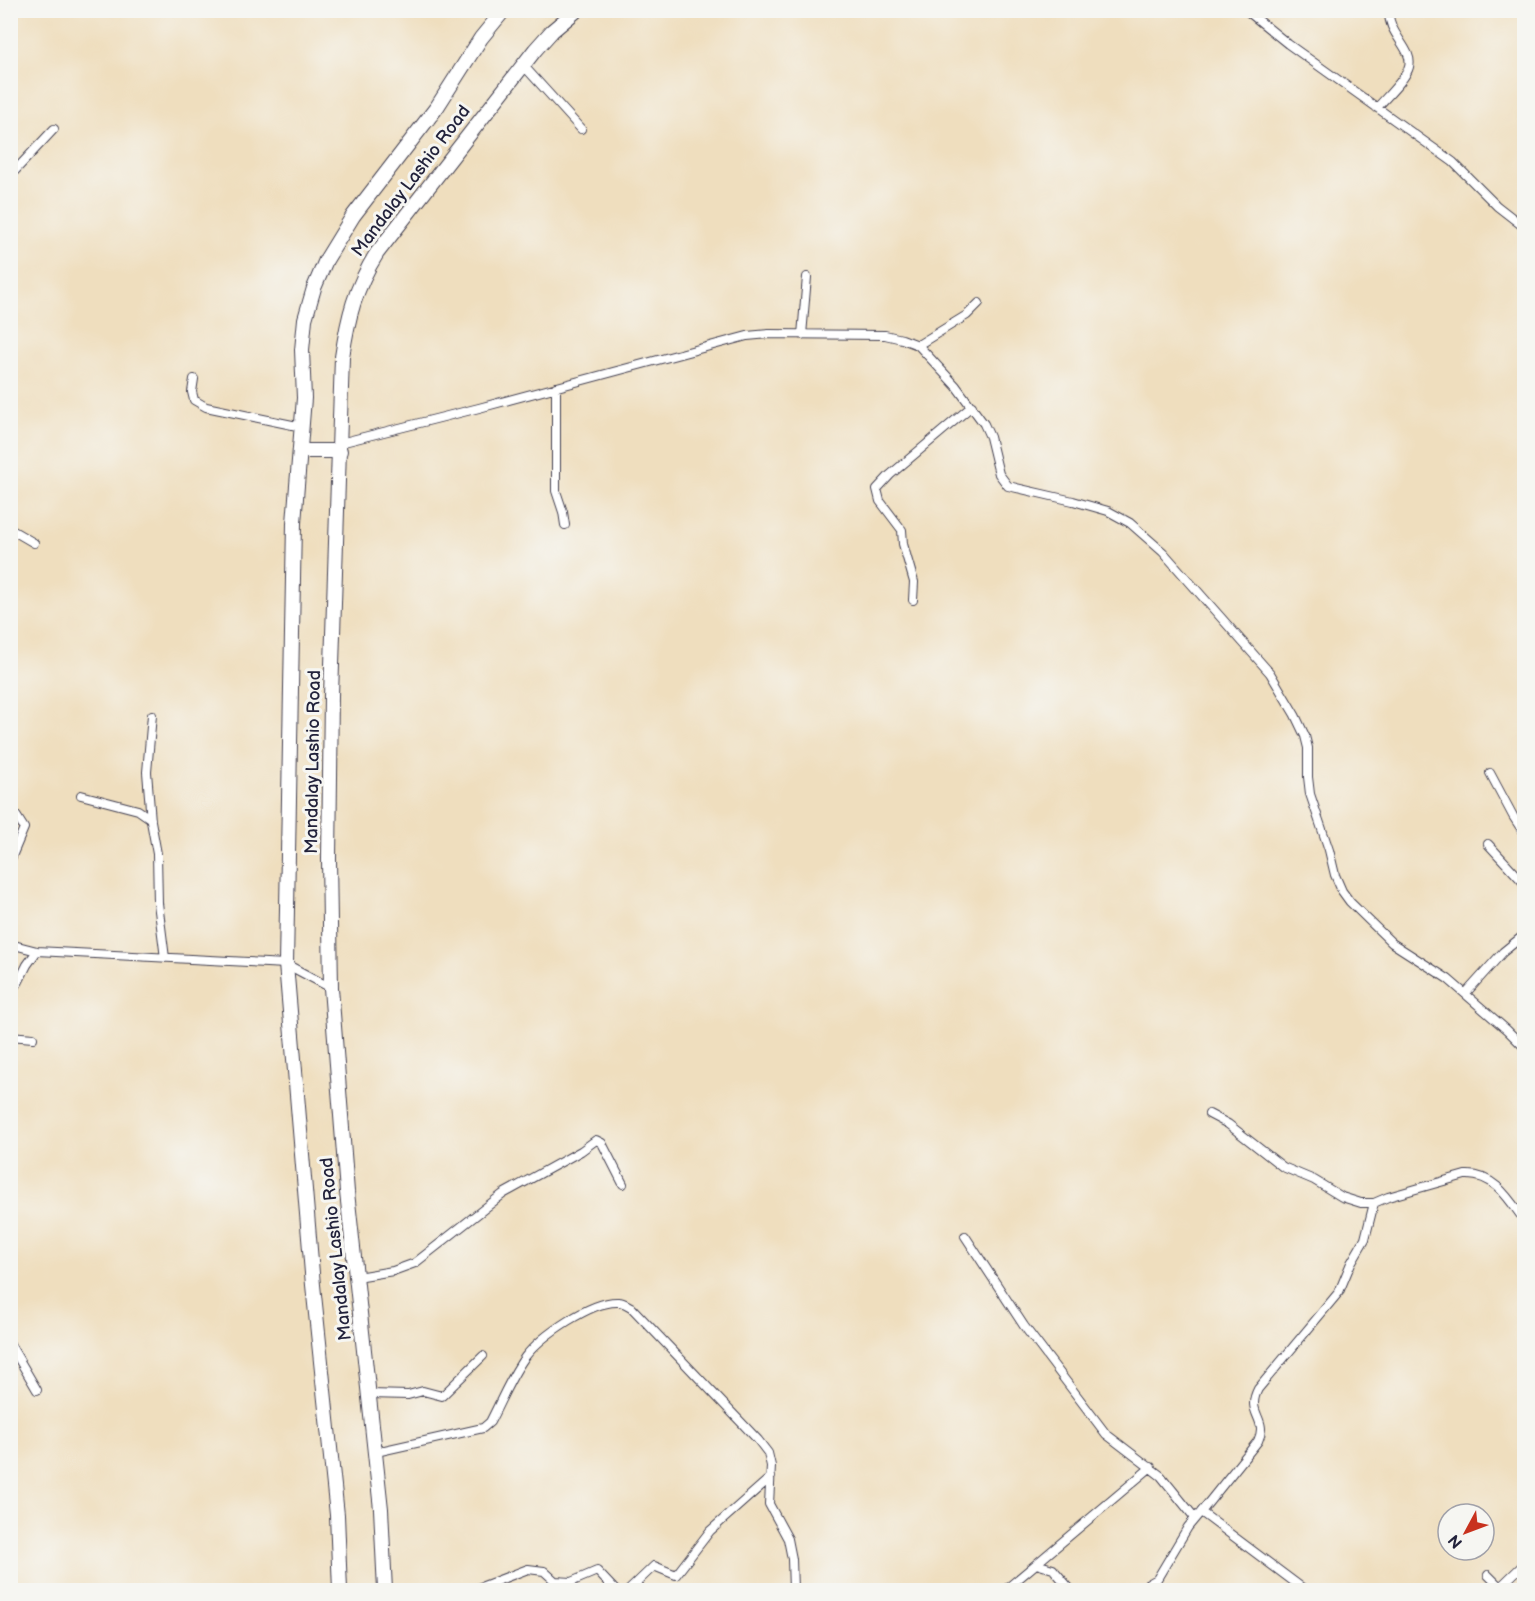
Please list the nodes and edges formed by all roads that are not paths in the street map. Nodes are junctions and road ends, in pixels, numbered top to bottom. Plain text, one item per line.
1 (577, 10) edge
2 (1389, 10) edge
3 (502, 11) edge
4 (1250, 12) edge
5 (523, 65) junction
6 (1377, 108) junction
7 (54, 129) dead end
8 (581, 129) dead end
9 (10, 176) edge
10 (1524, 227) edge
11 (807, 277) dead end
12 (978, 303) dead end
13 (802, 335) junction
14 (918, 345) junction
15 (194, 379) dead end
16 (555, 387) junction
17 (972, 406) junction
18 (302, 427) junction
19 (340, 446) junction
20 (301, 451) junction
21 (565, 525) dead end
22 (10, 529) edge
23 (34, 543) dead end
24 (913, 600) dead end
25 (152, 716) dead end
26 (1490, 773) dead end
27 (81, 795) dead end
28 (10, 806) edge
29 (151, 819) junction
30 (1524, 833) edge
31 (1488, 844) dead end
32 (10, 861) edge
33 (1524, 883) edge
34 (1524, 935) edge
35 (10, 944) edge
36 (37, 951) junction
37 (165, 958) junction
38 (286, 964) junction
39 (18, 984) dead end
40 (331, 988) junction
41 (1466, 993) junction
42 (10, 1036) edge
43 (33, 1038) dead end
44 (1524, 1047) edge
45 (1209, 1114) dead end
46 (623, 1184) dead end
47 (1374, 1203) junction
48 (1524, 1220) edge
49 (965, 1236) dead end
50 (357, 1277) junction
51 (10, 1344) edge
52 (483, 1356) dead end
53 (37, 1390) dead end
54 (369, 1394) junction
55 (376, 1452) junction
56 (1151, 1467) junction
57 (771, 1477) junction
58 (1198, 1515) junction
59 (1036, 1564) junction
60 (1524, 1564) edge
61 (1488, 1575) dead end
62 (1500, 1589) edge
63 (340, 1590) edge
64 (385, 1590) edge
65 (473, 1590) edge
66 (615, 1590) edge
67 (629, 1590) edge
68 (793, 1590) edge
69 (1005, 1590) edge
70 (1071, 1590) edge
71 (1138, 1590) edge
72 (1305, 1590) edge

1 - 5 highway, Mandalay Lashio Road
2 - 6 street
3 - 18 highway, Mandalay Lashio Road
4 - 6 street
5 - 8 street
5 - 19 highway, Mandalay Lashio Road
6 - 10 street
7 - 9 street
11 - 13 street
12 - 14 street
13 - 14 street
13 - 16 street
14 - 17 street
15 - 18 street
16 - 19 street
16 - 21 street
17 - 24 street
17 - 41 street
18 - 20 highway, Mandalay Lashio Road
19 - 20 highway
19 - 40 highway, Mandalay Lashio Road
20 - 38 highway, Mandalay Lashio Road
22 - 23 street
25 - 29 street
26 - 30 street
27 - 29 street
28 - 32 street
29 - 37 street
31 - 33 street
34 - 41 street
35 - 36 street
36 - 37 street
36 - 39 street
37 - 38 street
38 - 40 street
38 - 63 highway, Mandalay Lashio Road
40 - 50 highway, Mandalay Lashio Road
41 - 44 street
42 - 43 street
45 - 47 street
46 - 50 street
47 - 48 street
47 - 58 street
49 - 56 street
50 - 54 highway, Mandalay Lashio Road
51 - 53 street
52 - 54 street
54 - 55 highway, Mandalay Lashio Road
55 - 57 street
55 - 64 highway, Mandalay Lashio Road
56 - 58 street
56 - 59 street
57 - 67 street
57 - 68 street
58 - 71 street
58 - 72 street
59 - 69 street
59 - 70 street
60 - 62 street
61 - 62 street
65 - 66 street

